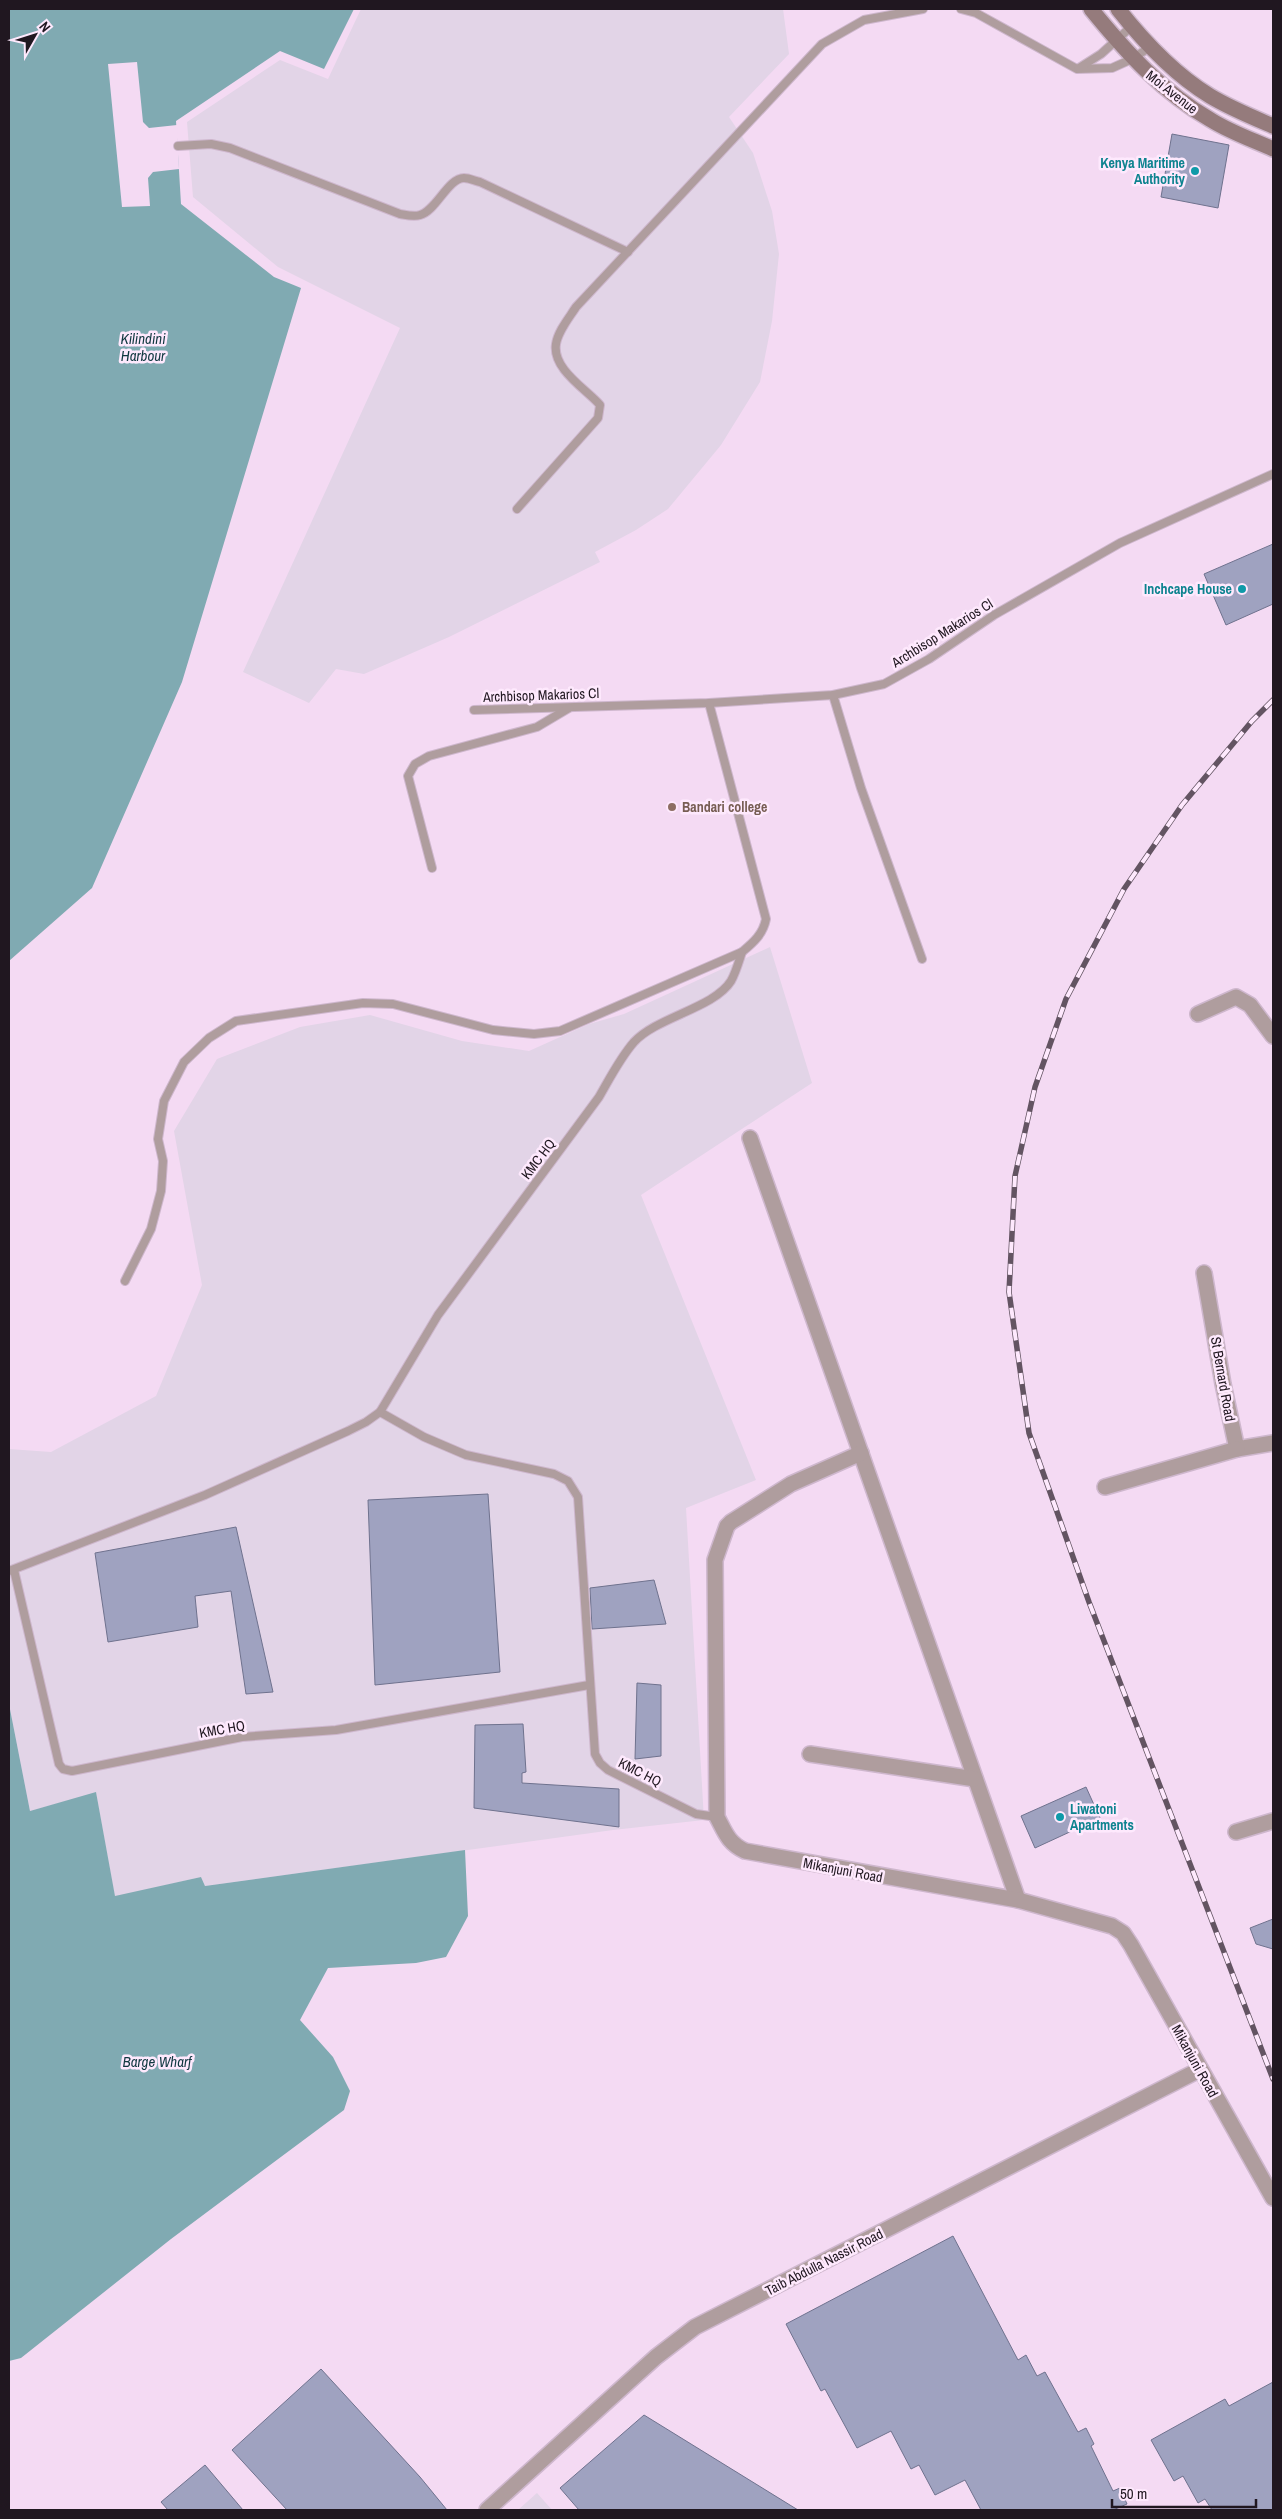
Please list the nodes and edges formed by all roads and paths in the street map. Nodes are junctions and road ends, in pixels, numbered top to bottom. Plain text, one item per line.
1 (923, 9) edge
2 (960, 9) edge
3 (1091, 9) edge
4 (1118, 9) edge
5 (1132, 26) junction
6 (1116, 40) junction
7 (1150, 47) junction
8 (1132, 59) junction
9 (1078, 69) junction
10 (1273, 126) edge
11 (178, 146) dead end
12 (1273, 149) edge
13 (628, 252) junction
14 (1273, 474) edge
15 (517, 509) dead end
16 (833, 695) junction
17 (710, 704) junction
18 (571, 707) junction
19 (474, 710) dead end
20 (432, 868) dead end
21 (742, 952) junction
22 (922, 959) dead end
23 (1198, 1014) dead end
24 (1273, 1036) edge
25 (750, 1138) dead end
26 (1204, 1273) dead end
27 (124, 1281) dead end
28 (380, 1412) junction
29 (1273, 1443) edge
30 (1237, 1449) junction
31 (861, 1453) junction
32 (1105, 1487) dead end
33 (11, 1571) edge
34 (590, 1685) junction
35 (810, 1754) dead end
36 (975, 1778) junction
37 (717, 1817) junction
38 (1273, 1821) edge
39 (1236, 1832) dead end
40 (1018, 1900) junction
41 (1199, 2070) junction
42 (1273, 2198) edge
43 (487, 2510) edge

1 - 13 lane
2 - 9 lane
3 - 6 main road, Moi Avenue
4 - 5 main road, Moi Avenue
5 - 6 lane
5 - 7 main road, Moi Avenue
6 - 8 main road, Moi Avenue
6 - 9 lane
7 - 8 lane
7 - 10 main road, Moi Avenue
8 - 9 lane
8 - 12 main road, Moi Avenue
11 - 13 lane
13 - 15 lane
14 - 16 lane, Archbisop Makarios Cl
16 - 17 lane, Archbisop Makarios Cl
16 - 22 lane
17 - 18 lane, Archbisop Makarios Cl
17 - 21 lane
18 - 19 lane, Archbisop Makarios Cl
18 - 20 lane
21 - 27 lane
21 - 28 lane, KMC HQ
23 - 24 street
25 - 31 street
26 - 30 street, St Bernard Road
28 - 33 lane, KMC HQ
28 - 34 lane, KMC HQ
29 - 30 street
30 - 32 street
31 - 36 street
31 - 37 street, Mikanjuni Road
33 - 34 lane, KMC HQ
34 - 37 lane, KMC HQ
35 - 36 street
36 - 40 street
37 - 40 street, Mikanjuni Road
38 - 39 street
40 - 41 street, Mikanjuni Road
41 - 42 street, Mikanjuni Road
41 - 43 street, Taib Abdulla Nassir Road

